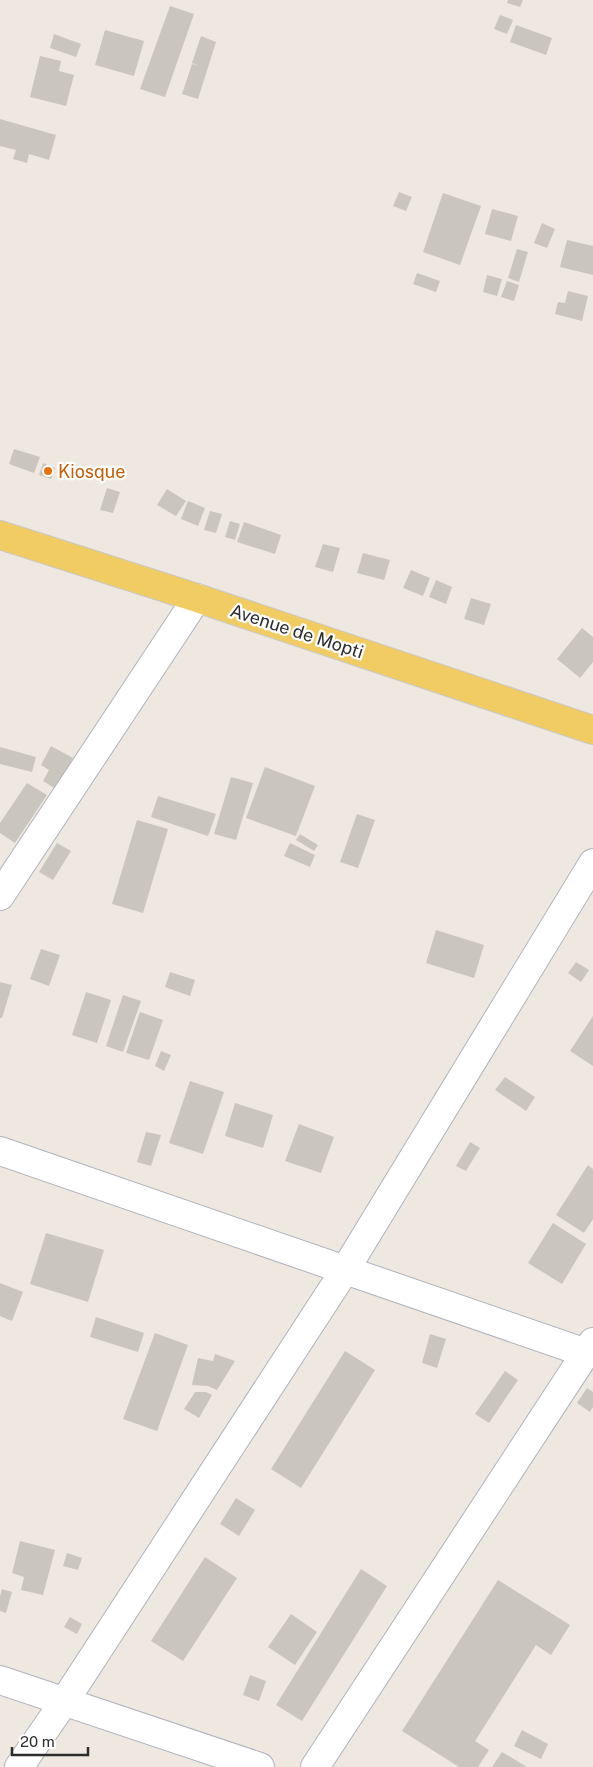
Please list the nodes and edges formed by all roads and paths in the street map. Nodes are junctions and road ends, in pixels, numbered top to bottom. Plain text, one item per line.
1 (0, 535) edge
2 (197, 598) junction
3 (593, 730) edge
4 (593, 863) edge
5 (0, 896) edge
6 (0, 1151) edge
7 (345, 1270) junction
8 (589, 1347) edge
9 (0, 1680) edge
10 (64, 1702) junction
11 (19, 1767) edge
12 (260, 1767) edge
13 (314, 1767) edge

1 - 2 main road, Avenue de Mopti
2 - 3 main road, Avenue de Mopti
2 - 5 street
4 - 7 street
6 - 7 street
7 - 8 street
7 - 10 street
8 - 13 street
9 - 10 street
10 - 11 street
10 - 12 street

